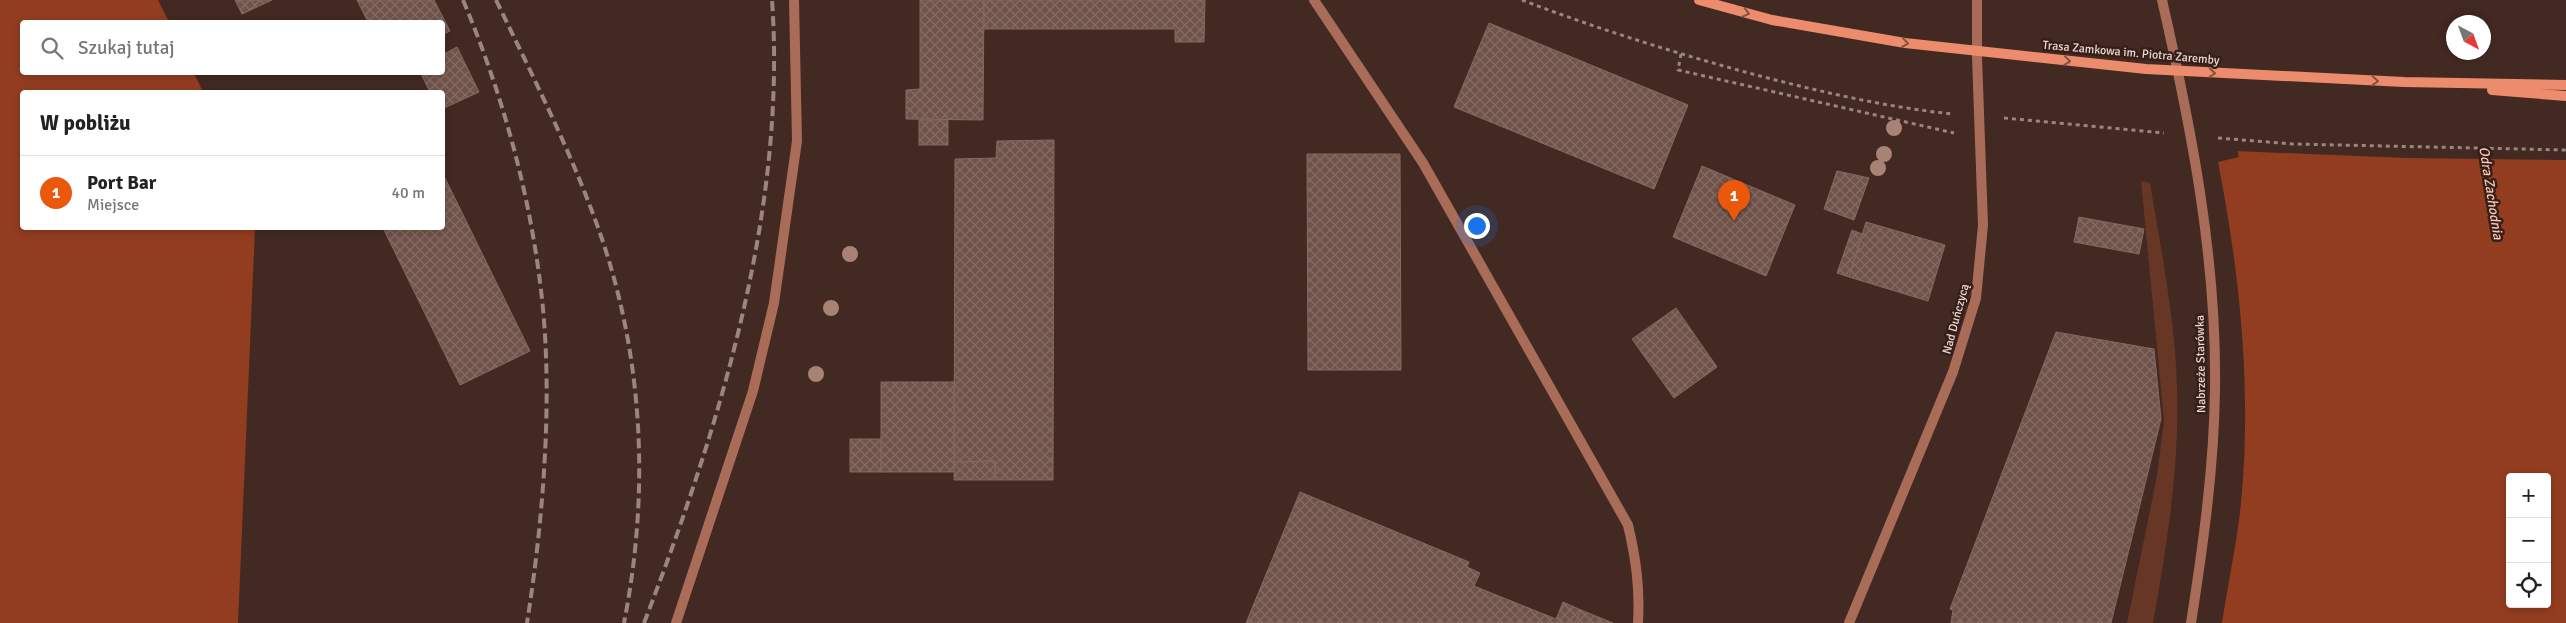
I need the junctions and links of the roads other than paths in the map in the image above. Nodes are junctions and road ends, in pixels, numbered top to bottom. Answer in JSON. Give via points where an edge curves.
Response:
{"nodes":[{"id":1,"x":794,"y":0,"type":"edge"},
{"id":2,"x":1314,"y":0,"type":"edge"},
{"id":3,"x":1699,"y":0,"type":"edge"},
{"id":4,"x":1977,"y":0,"type":"edge"},
{"id":5,"x":2162,"y":0,"type":"edge"},
{"id":6,"x":2404,"y":82,"type":"junction"},
{"id":7,"x":2566,"y":85,"type":"edge"},
{"id":8,"x":2566,"y":96,"type":"edge"},
{"id":9,"x":676,"y":623,"type":"edge"},
{"id":10,"x":1638,"y":623,"type":"edge"},
{"id":11,"x":1849,"y":623,"type":"edge"},
{"id":12,"x":2191,"y":623,"type":"edge"}],
"edges":[{"from":1,"to":9,"type":"street","via":[[797,141],[774,303],[753,392]]},
{"from":2,"to":10,"type":"street","via":[[1424,163],[1628,525],[1637,562]]},
{"from":3,"to":6,"type":"main road","name":"Trasa Zamkowa im. Piotra Zaremby","one_way":true,"via":[[1772,20],[1905,43],[2146,69]]},
{"from":4,"to":11,"type":"street","name":"Nad Duńczycą","via":[[1983,225],[1979,277],[1970,320],[1953,372]]},
{"from":5,"to":12,"type":"street","name":"Nabrzeże Starówka","via":[[2186,105],[2214,326],[2212,459]]},
{"from":6,"to":7,"type":"main road","name":"Trasa Zamkowa im. Piotra Zaremby"},
{"from":6,"to":8,"type":"main road"}]}
